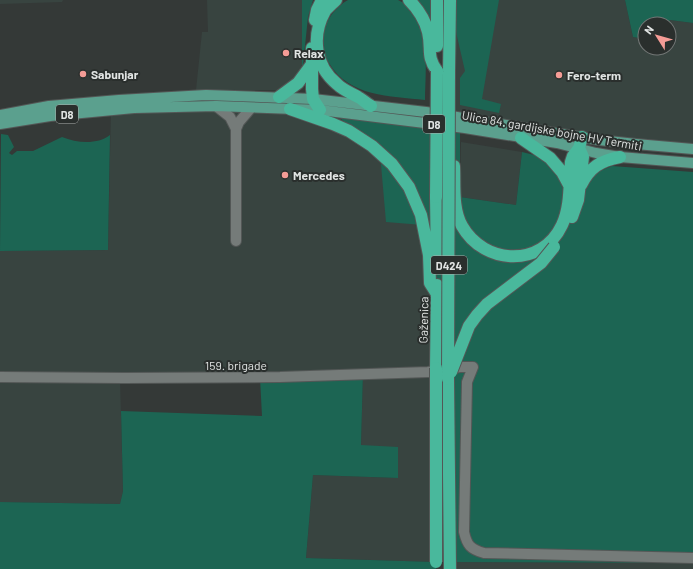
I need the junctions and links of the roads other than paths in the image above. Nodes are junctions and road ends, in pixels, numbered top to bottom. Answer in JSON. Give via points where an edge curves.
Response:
{"nodes":[{"id":1,"x":322,"y":0,"type":"edge"},
{"id":2,"x":336,"y":0,"type":"edge"},
{"id":3,"x":409,"y":0,"type":"edge"},
{"id":4,"x":437,"y":0,"type":"edge"},
{"id":5,"x":450,"y":0,"type":"edge"},
{"id":6,"x":312,"y":64,"type":"junction"},
{"id":7,"x":437,"y":71,"type":"junction"},
{"id":8,"x":280,"y":97,"type":"junction"},
{"id":9,"x":313,"y":98,"type":"junction"},
{"id":10,"x":216,"y":106,"type":"junction"},
{"id":11,"x":370,"y":106,"type":"junction"},
{"id":12,"x":251,"y":108,"type":"junction"},
{"id":13,"x":290,"y":109,"type":"junction"},
{"id":14,"x":320,"y":110,"type":"junction"},
{"id":15,"x":0,"y":115,"type":"edge"},
{"id":16,"x":0,"y":124,"type":"edge"},
{"id":17,"x":236,"y":129,"type":"junction"},
{"id":18,"x":521,"y":138,"type":"junction"},
{"id":19,"x":581,"y":142,"type":"junction"},
{"id":20,"x":693,"y":149,"type":"edge"},
{"id":21,"x":449,"y":152,"type":"junction"},
{"id":22,"x":620,"y":157,"type":"junction"},
{"id":23,"x":693,"y":163,"type":"edge"},
{"id":24,"x":574,"y":186,"type":"junction"},
{"id":25,"x":236,"y":241,"type":"dead end"},
{"id":26,"x":552,"y":245,"type":"junction"},
{"id":27,"x":437,"y":294,"type":"junction"},
{"id":28,"x":0,"y":377,"type":"edge"},
{"id":29,"x":448,"y":379,"type":"junction"},
{"id":30,"x":693,"y":558,"type":"edge"},
{"id":31,"x":436,"y":569,"type":"edge"},
{"id":32,"x":450,"y":569,"type":"edge"}],
"edges":[{"from":1,"to":6,"type":"highway","via":[[314,24]]},
{"from":2,"to":11,"type":"highway","via":[[326,10],[320,23],[317,52],[320,63],[337,85]]},
{"from":3,"to":7,"type":"highway","via":[[417,9],[429,33],[431,62]]},
{"from":4,"to":7,"type":"highway","number":"D424"},
{"from":5,"to":21,"type":"highway","number":"D424","bridge":true},
{"from":6,"to":8,"type":"highway","via":[[298,83]]},
{"from":6,"to":9,"type":"highway"},
{"from":7,"to":27,"type":"highway","name":"Gaženica","number":"D424","bridge":true},
{"from":8,"to":9,"type":"main road","name":"Ulica 84. gardijske bojne HV Termiti","number":"D8"},
{"from":8,"to":15,"type":"main road","name":"Ulica 84. gardijske bojne HV Termiti","number":"D8","via":[[206,96],[119,100],[49,106]]},
{"from":9,"to":11,"type":"main road","name":"Ulica 84. gardijske bojne HV Termiti","number":"D8"},
{"from":9,"to":14,"type":"highway"},
{"from":10,"to":12,"type":"main road","name":"Ulica 84. gardijske bojne HV Termiti","number":"D8"},
{"from":10,"to":16,"type":"main road","name":"Ulica 84. gardijske bojne HV Termiti","number":"D8","via":[[134,108],[50,116]]},
{"from":10,"to":17,"type":"street","via":[[230,117]]},
{"from":11,"to":19,"type":"main road","name":"Ulica 84. gardijske bojne HV Termiti","number":"D8","via":[[426,112]]},
{"from":12,"to":13,"type":"main road","name":"Ulica 84. gardijske bojne HV Termiti","number":"D8"},
{"from":12,"to":17,"type":"street"},
{"from":13,"to":14,"type":"main road","name":"Ulica 84. gardijske bojne HV Termiti","number":"D8"},
{"from":13,"to":27,"type":"highway","via":[[349,131],[380,152],[400,174],[409,187],[421,215],[429,255],[430,283]]},
{"from":14,"to":18,"type":"main road","name":"Ulica 84. gardijske bojne HV Termiti","number":"D8","via":[[465,128]]},
{"from":17,"to":25,"type":"street"},
{"from":18,"to":19,"type":"main road","name":"Ulica 84. gardijske bojne HV Termiti","number":"D8","via":[[557,143]]},
{"from":18,"to":24,"type":"highway","via":[[550,158]]},
{"from":19,"to":20,"type":"main road","name":"Ulica 84. gardijske bojne HV Termiti","number":"D8"},
{"from":19,"to":22,"type":"main road","name":"Ulica 84. gardijske bojne HV Termiti","number":"D8","via":[[596,153]]},
{"from":19,"to":24,"type":"highway","via":[[571,162]]},
{"from":21,"to":26,"type":"highway","via":[[454,161],[455,204],[458,216],[472,240],[495,254],[508,256],[522,256]]},
{"from":21,"to":29,"type":"highway","number":"D424","bridge":true},
{"from":22,"to":23,"type":"main road","name":"Ulica 84. gardijske bojne HV Termiti","number":"D8"},
{"from":22,"to":24,"type":"highway","via":[[603,161]]},
{"from":24,"to":26,"type":"highway","via":[[574,211],[566,230]]},
{"from":26,"to":29,"type":"highway","bridge":true,"via":[[541,263],[477,315],[469,326]]},
{"from":27,"to":31,"type":"highway","name":"Gaženica","number":"D424","bridge":true},
{"from":28,"to":30,"type":"street","name":"159. brigade","via":[[267,378],[428,372],[472,367],[467,382],[464,532],[466,542],[474,550],[484,553]]},
{"from":29,"to":32,"type":"highway","number":"D424"}]}
